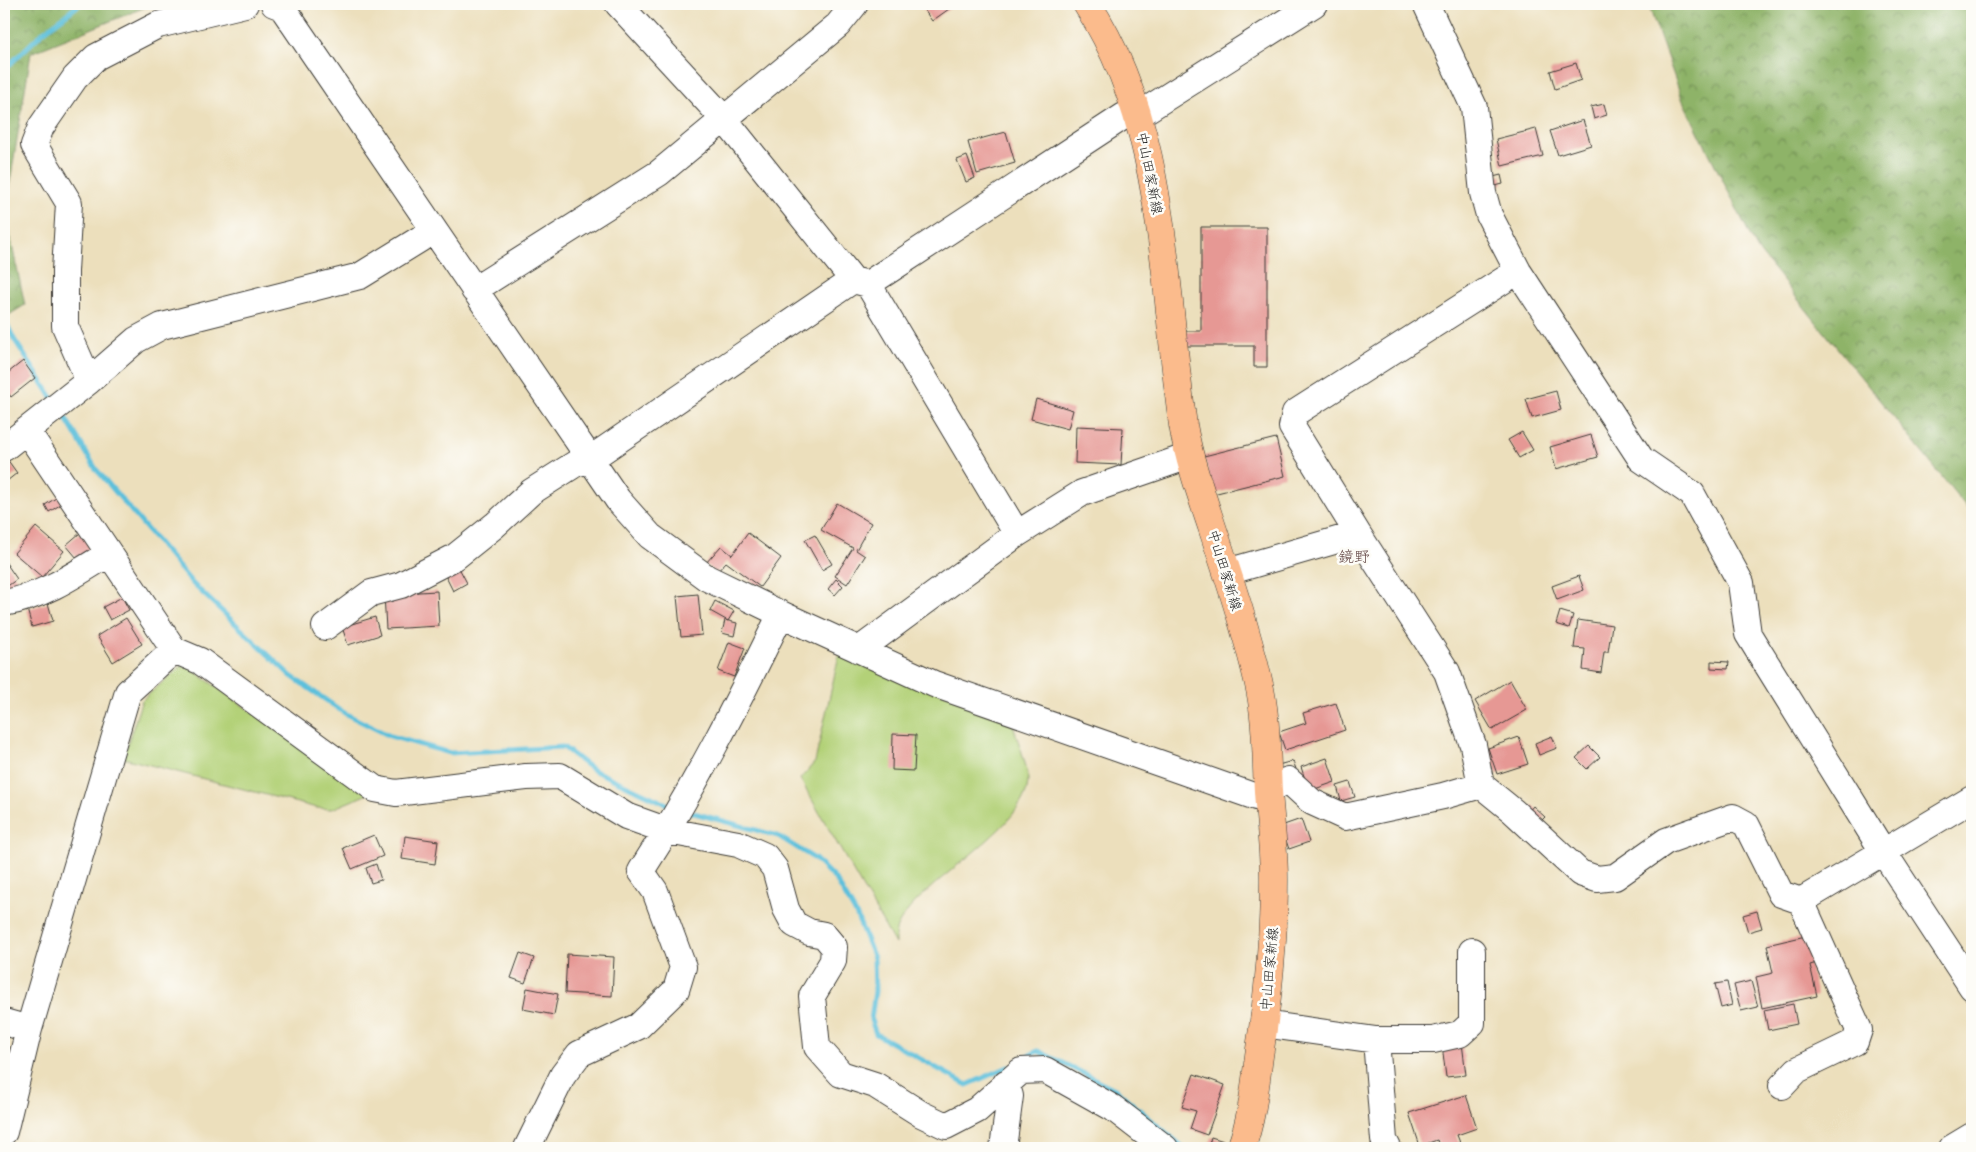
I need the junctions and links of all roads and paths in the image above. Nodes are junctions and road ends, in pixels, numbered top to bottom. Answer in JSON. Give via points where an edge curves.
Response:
{"nodes":[{"id":1,"x":245,"y":4,"type":"edge"},
{"id":2,"x":618,"y":4,"type":"edge"},
{"id":3,"x":855,"y":4,"type":"edge"},
{"id":4,"x":1087,"y":4,"type":"edge"},
{"id":5,"x":1314,"y":4,"type":"edge"},
{"id":6,"x":1426,"y":4,"type":"edge"},
{"id":7,"x":280,"y":5,"type":"edge"},
{"id":8,"x":1138,"y":116,"type":"junction"},
{"id":9,"x":725,"y":120,"type":"junction"},
{"id":10,"x":433,"y":231,"type":"junction"},
{"id":11,"x":1518,"y":271,"type":"junction"},
{"id":12,"x":860,"y":282,"type":"junction"},
{"id":13,"x":474,"y":290,"type":"junction"},
{"id":14,"x":89,"y":382,"type":"junction"},
{"id":15,"x":27,"y":431,"type":"junction"},
{"id":16,"x":4,"y":448,"type":"edge"},
{"id":17,"x":1189,"y":456,"type":"junction"},
{"id":18,"x":589,"y":460,"type":"junction"},
{"id":19,"x":1017,"y":534,"type":"junction"},
{"id":20,"x":1358,"y":534,"type":"junction"},
{"id":21,"x":108,"y":554,"type":"junction"},
{"id":22,"x":1227,"y":572,"type":"junction"},
{"id":23,"x":4,"y":603,"type":"edge"},
{"id":24,"x":781,"y":614,"type":"junction"},
{"id":25,"x":324,"y":627,"type":"dead end"},
{"id":26,"x":174,"y":650,"type":"junction"},
{"id":27,"x":858,"y":650,"type":"junction"},
{"id":28,"x":1481,"y":785,"type":"junction"},
{"id":29,"x":1268,"y":790,"type":"junction"},
{"id":30,"x":1972,"y":799,"type":"edge"},
{"id":31,"x":668,"y":830,"type":"junction"},
{"id":32,"x":1884,"y":853,"type":"junction"},
{"id":33,"x":1800,"y":901,"type":"junction"},
{"id":34,"x":1472,"y":951,"type":"dead end"},
{"id":35,"x":1972,"y":988,"type":"edge"},
{"id":36,"x":4,"y":1022,"type":"edge"},
{"id":37,"x":1264,"y":1024,"type":"junction"},
{"id":38,"x":30,"y":1029,"type":"junction"},
{"id":39,"x":1376,"y":1040,"type":"junction"},
{"id":40,"x":1006,"y":1083,"type":"junction"},
{"id":41,"x":1782,"y":1086,"type":"dead end"},
{"id":42,"x":4,"y":1132,"type":"edge"},
{"id":43,"x":1972,"y":1136,"type":"edge"},
{"id":44,"x":527,"y":1148,"type":"edge"},
{"id":45,"x":1003,"y":1148,"type":"edge"},
{"id":46,"x":1165,"y":1148,"type":"edge"},
{"id":47,"x":1241,"y":1148,"type":"edge"},
{"id":48,"x":1388,"y":1148,"type":"edge"},
{"id":49,"x":1952,"y":1148,"type":"edge"}],
"edges":[{"from":1,"to":14,"type":"street","via":[[158,25],[96,57],[75,78],[41,126],[34,145],[69,203],[65,326]]},
{"from":2,"to":9,"type":"street"},
{"from":3,"to":9,"type":"street","via":[[838,25]]},
{"from":4,"to":8,"type":"main road","name":"中山田家新線","via":[[1105,32]]},
{"from":5,"to":8,"type":"street"},
{"from":6,"to":11,"type":"street","via":[[1474,107],[1483,193],[1489,215]]},
{"from":7,"to":10,"type":"street"},
{"from":8,"to":12,"type":"street","via":[[1124,116]]},
{"from":8,"to":17,"type":"main road","name":"中山田家新線","via":[[1155,188]]},
{"from":9,"to":12,"type":"street"},
{"from":9,"to":13,"type":"street","via":[[658,173]]},
{"from":10,"to":13,"type":"street"},
{"from":10,"to":14,"type":"street","via":[[360,276],[162,326],[136,340]]},
{"from":11,"to":20,"type":"street","via":[[1294,413],[1292,426]]},
{"from":11,"to":32,"type":"street","via":[[1641,459],[1692,494],[1741,583],[1748,634]]},
{"from":12,"to":18,"type":"street"},
{"from":12,"to":19,"type":"street"},
{"from":13,"to":18,"type":"street"},
{"from":14,"to":15,"type":"street"},
{"from":15,"to":16,"type":"street"},
{"from":15,"to":21,"type":"street"},
{"from":17,"to":19,"type":"street","via":[[1082,493]]},
{"from":17,"to":22,"type":"main road","name":"中山田家新線"},
{"from":18,"to":24,"type":"street","via":[[650,536],[707,578]]},
{"from":18,"to":25,"type":"street","via":[[575,464],[531,492],[455,557],[401,585],[371,593]]},
{"from":19,"to":27,"type":"street"},
{"from":20,"to":22,"type":"street"},
{"from":20,"to":28,"type":"street","via":[[1447,672],[1473,745]]},
{"from":21,"to":23,"type":"street","via":[[40,592]]},
{"from":21,"to":26,"type":"street"},
{"from":22,"to":29,"type":"main road","name":"中山田家新線","via":[[1258,681],[1266,726]]},
{"from":24,"to":27,"type":"street"},
{"from":24,"to":31,"type":"street","via":[[727,726]]},
{"from":26,"to":31,"type":"street","via":[[200,661],[376,789],[396,793],[526,777],[560,776],[626,816]]},
{"from":26,"to":38,"type":"street","via":[[128,692]]},
{"from":27,"to":29,"type":"street","via":[[934,684],[1117,750],[1256,797]]},
{"from":28,"to":29,"type":"street","via":[[1345,817],[1312,802],[1288,780]]},
{"from":28,"to":33,"type":"street","via":[[1580,873],[1597,879],[1615,877],[1666,841],[1733,817],[1746,824],[1781,894]]},
{"from":29,"to":37,"type":"main road","name":"中山田家新線","via":[[1274,877]]},
{"from":30,"to":32,"type":"street"},
{"from":31,"to":40,"type":"street","via":[[738,844],[765,856],[774,869],[794,924],[824,935],[834,947],[833,961],[812,996],[817,1047],[841,1074],[875,1085],[946,1126],[977,1110]]},
{"from":31,"to":44,"type":"street","via":[[642,871],[655,890],[683,967],[676,990],[638,1026],[579,1054],[564,1075]]},
{"from":32,"to":33,"type":"street"},
{"from":32,"to":35,"type":"street"},
{"from":33,"to":41,"type":"street","via":[[1859,1030],[1855,1042],[1797,1070]]},
{"from":34,"to":39,"type":"street","via":[[1472,1023],[1460,1034],[1433,1040]]},
{"from":36,"to":38,"type":"street"},
{"from":37,"to":39,"type":"street"},
{"from":37,"to":47,"type":"main road","name":"中山田家新線","via":[[1249,1127]]},
{"from":38,"to":42,"type":"street"},
{"from":39,"to":48,"type":"street","via":[[1384,1140]]},
{"from":40,"to":45,"type":"street","via":[[1010,1096]]},
{"from":40,"to":46,"type":"street","via":[[1021,1071],[1045,1070],[1113,1108]]},
{"from":43,"to":49,"type":"street"}]}
